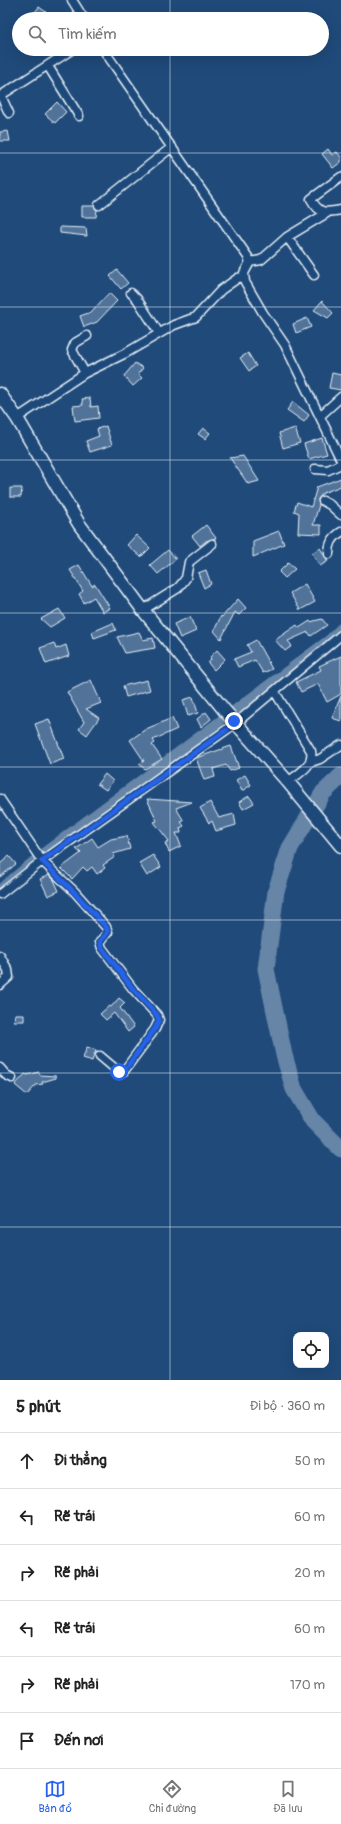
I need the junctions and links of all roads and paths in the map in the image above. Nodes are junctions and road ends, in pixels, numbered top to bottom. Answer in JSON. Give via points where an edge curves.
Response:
{"nodes":[{"id":1,"x":72,"y":0,"type":"edge"},
{"id":2,"x":80,"y":12,"type":"edge"},
{"id":3,"x":63,"y":56,"type":"edge"},
{"id":4,"x":108,"y":56,"type":"edge"},
{"id":5,"x":48,"y":66,"type":"junction"},
{"id":6,"x":0,"y":96,"type":"edge"},
{"id":7,"x":9,"y":113,"type":"dead end"},
{"id":8,"x":79,"y":116,"type":"dead end"},
{"id":9,"x":172,"y":147,"type":"junction"},
{"id":10,"x":341,"y":177,"type":"edge"},
{"id":11,"x":98,"y":205,"type":"dead end"},
{"id":12,"x":341,"y":210,"type":"edge"},
{"id":13,"x":327,"y":213,"type":"junction"},
{"id":14,"x":287,"y":238,"type":"junction"},
{"id":15,"x":250,"y":262,"type":"junction"},
{"id":16,"x":314,"y":275,"type":"dead end"},
{"id":17,"x":243,"y":277,"type":"junction"},
{"id":18,"x":131,"y":293,"type":"dead end"},
{"id":19,"x":159,"y":333,"type":"junction"},
{"id":20,"x":87,"y":336,"type":"dead end"},
{"id":21,"x":85,"y":372,"type":"junction"},
{"id":22,"x":0,"y":394,"type":"edge"},
{"id":23,"x":341,"y":397,"type":"edge"},
{"id":24,"x":320,"y":416,"type":"junction"},
{"id":25,"x":17,"y":418,"type":"junction"},
{"id":26,"x":341,"y":461,"type":"edge"},
{"id":27,"x":316,"y":470,"type":"dead end"},
{"id":28,"x":323,"y":501,"type":"dead end"},
{"id":29,"x":341,"y":515,"type":"edge"},
{"id":30,"x":341,"y":532,"type":"edge"},
{"id":31,"x":212,"y":544,"type":"dead end"},
{"id":32,"x":329,"y":554,"type":"dead end"},
{"id":33,"x":143,"y":610,"type":"junction"},
{"id":34,"x":341,"y":635,"type":"edge"},
{"id":35,"x":274,"y":692,"type":"junction"},
{"id":36,"x":235,"y":722,"type":"junction"},
{"id":37,"x":341,"y":745,"type":"edge"},
{"id":38,"x":311,"y":762,"type":"junction"},
{"id":39,"x":288,"y":782,"type":"junction"},
{"id":40,"x":0,"y":799,"type":"edge"},
{"id":41,"x":341,"y":846,"type":"edge"},
{"id":42,"x":42,"y":861,"type":"junction"},
{"id":43,"x":0,"y":894,"type":"edge"},
{"id":44,"x":0,"y":956,"type":"edge"},
{"id":45,"x":0,"y":985,"type":"edge"},
{"id":46,"x":100,"y":1056,"type":"dead end"},
{"id":47,"x":0,"y":1068,"type":"edge"},
{"id":48,"x":12,"y":1078,"type":"dead end"}],
"edges":[{"from":1,"to":2,"type":"street"},
{"from":3,"to":5,"type":"street"},
{"from":4,"to":9,"type":"street"},
{"from":5,"to":6,"type":"street"},
{"from":5,"to":8,"type":"street"},
{"from":6,"to":7,"type":"street"},
{"from":9,"to":11,"type":"street"},
{"from":9,"to":15,"type":"street"},
{"from":10,"to":13,"type":"street","via":[[312,197],[318,210]]},
{"from":12,"to":13,"type":"street"},
{"from":13,"to":14,"type":"street"},
{"from":14,"to":15,"type":"street","via":[[261,260]]},
{"from":14,"to":16,"type":"street"},
{"from":15,"to":17,"type":"street"},
{"from":17,"to":19,"type":"street","via":[[221,290],[196,318]]},
{"from":17,"to":24,"type":"street","via":[[263,313],[286,345]]},
{"from":18,"to":19,"type":"street","via":[[137,298]]},
{"from":19,"to":21,"type":"street","via":[[126,353]]},
{"from":20,"to":21,"type":"street","via":[[75,344],[72,350]]},
{"from":21,"to":25,"type":"street"},
{"from":22,"to":25,"type":"street"},
{"from":23,"to":24,"type":"street"},
{"from":24,"to":26,"type":"street"},
{"from":25,"to":33,"type":"street","via":[[79,524]]},
{"from":26,"to":27,"type":"street","via":[[328,470]]},
{"from":28,"to":29,"type":"street"},
{"from":30,"to":32,"type":"street","via":[[331,541]]},
{"from":31,"to":33,"type":"street","via":[[189,562],[186,578],[178,588]]},
{"from":33,"to":36,"type":"street"},
{"from":34,"to":35,"type":"street"},
{"from":35,"to":36,"type":"street"},
{"from":35,"to":38,"type":"street","via":[[311,751]]},
{"from":36,"to":39,"type":"street"},
{"from":36,"to":42,"type":"street"},
{"from":37,"to":38,"type":"street"},
{"from":38,"to":39,"type":"street"},
{"from":39,"to":41,"type":"street"},
{"from":40,"to":42,"type":"street"},
{"from":42,"to":43,"type":"street"},
{"from":42,"to":46,"type":"street","via":[[106,927],[108,932],[100,942],[102,948],[159,1020],[124,1071],[119,1072]]},
{"from":44,"to":45,"type":"street","via":[[8,970],[9,978]]},
{"from":47,"to":48,"type":"street","via":[[6,1076]]}]}
